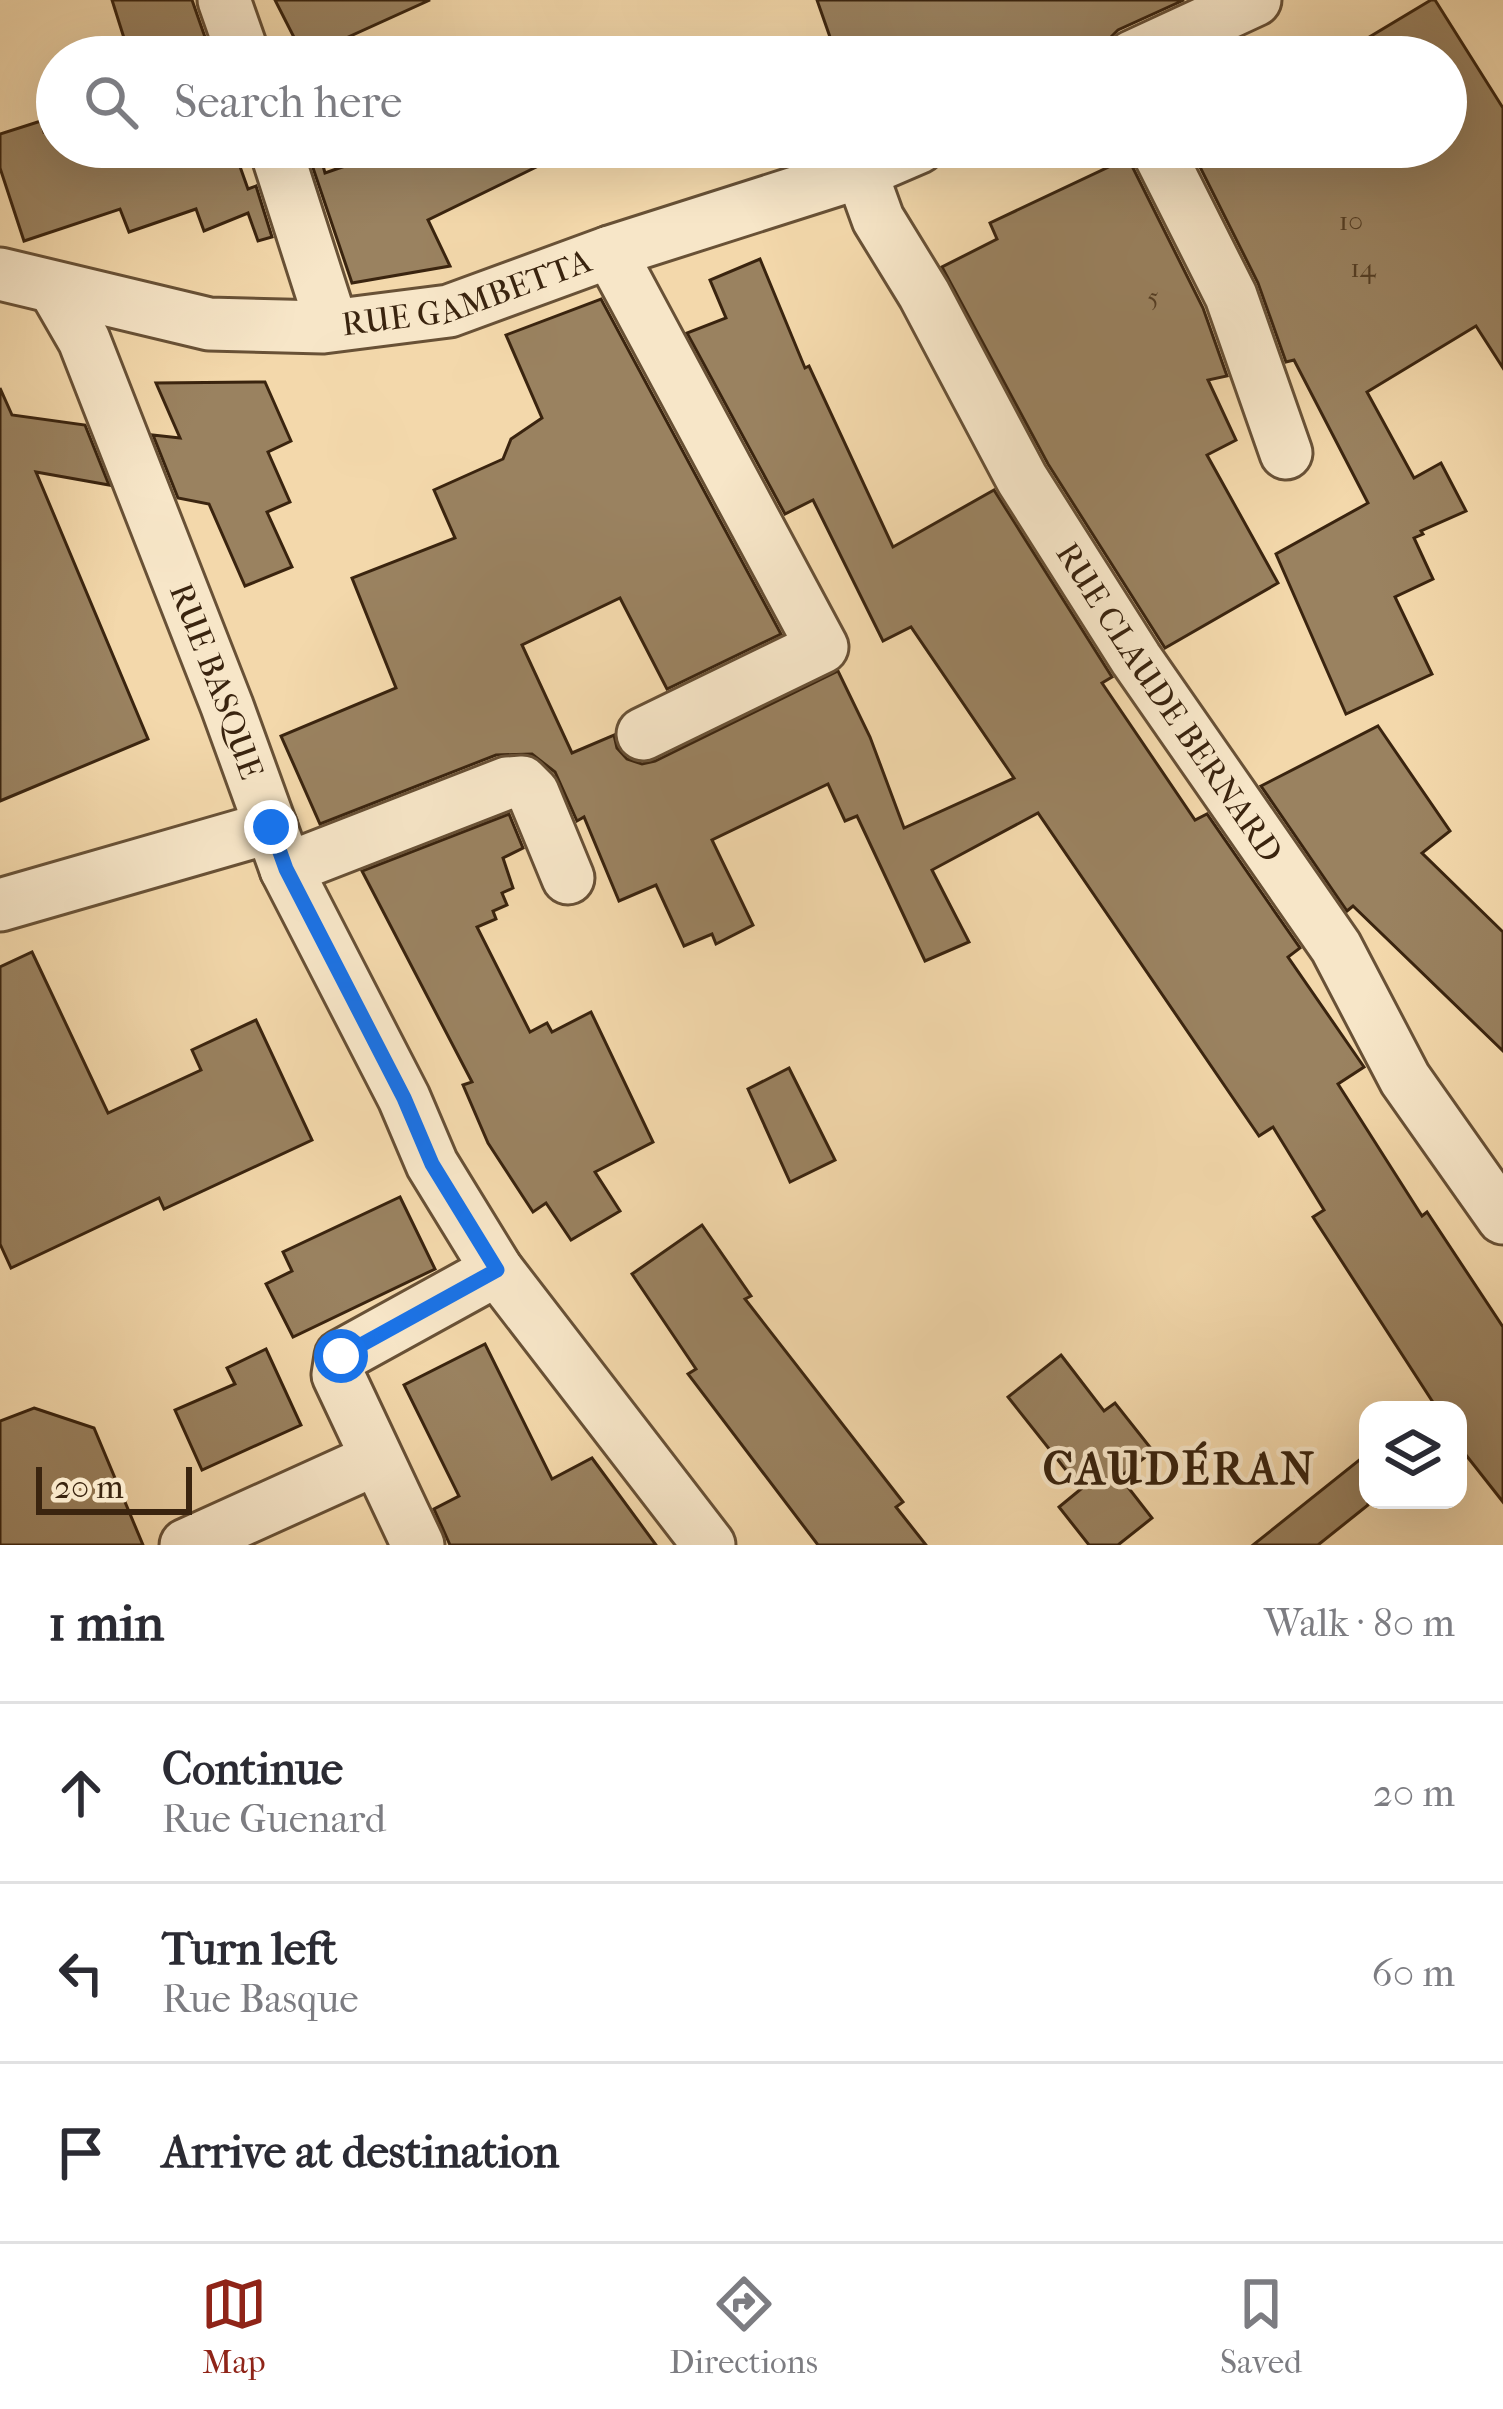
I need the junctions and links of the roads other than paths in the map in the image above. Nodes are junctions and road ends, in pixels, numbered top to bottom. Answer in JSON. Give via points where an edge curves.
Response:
{"nodes":[{"id":1,"x":224,"y":0,"type":"edge"},
{"id":2,"x":1255,"y":0,"type":"edge"},
{"id":3,"x":237,"y":36,"type":"edge"},
{"id":4,"x":1177,"y":36,"type":"edge"},
{"id":5,"x":282,"y":168,"type":"edge"},
{"id":6,"x":870,"y":168,"type":"edge"},
{"id":7,"x":1167,"y":168,"type":"edge"},
{"id":8,"x":861,"y":172,"type":"junction"},
{"id":9,"x":610,"y":252,"type":"junction"},
{"id":10,"x":0,"y":274,"type":"edge"},
{"id":11,"x":54,"y":288,"type":"junction"},
{"id":12,"x":332,"y":325,"type":"junction"},
{"id":13,"x":1286,"y":453,"type":"dead end"},
{"id":14,"x":643,"y":734,"type":"dead end"},
{"id":15,"x":278,"y":848,"type":"junction"},
{"id":16,"x":568,"y":878,"type":"dead end"},
{"id":17,"x":0,"y":905,"type":"edge"},
{"id":18,"x":1503,"y":1218,"type":"edge"},
{"id":19,"x":497,"y":1270,"type":"junction"},
{"id":20,"x":376,"y":1459,"type":"junction"},
{"id":21,"x":186,"y":1545,"type":"edge"},
{"id":22,"x":418,"y":1545,"type":"edge"},
{"id":23,"x":709,"y":1545,"type":"edge"}],
"edges":[{"from":1,"to":3,"type":"street"},
{"from":2,"to":4,"type":"street"},
{"from":5,"to":12,"type":"street"},
{"from":6,"to":8,"type":"street","name":"RUE GAMBETTA"},
{"from":7,"to":13,"type":"street","via":[[1232,296]]},
{"from":8,"to":9,"type":"street","name":"RUE GAMBETTA"},
{"from":8,"to":18,"type":"street","name":"RUE CLAUDE BERNARD","via":[[878,219],[1022,479],[1336,947],[1405,1078]]},
{"from":9,"to":12,"type":"street","name":"RUE GAMBETTA","via":[[448,310]]},
{"from":9,"to":14,"type":"street","via":[[822,647]]},
{"from":10,"to":11,"type":"street","name":"RUE GAMBETTA"},
{"from":11,"to":12,"type":"street","name":"RUE GAMBETTA","via":[[209,324]]},
{"from":11,"to":15,"type":"street","name":"RUE BASQUE","via":[[92,361]]},
{"from":15,"to":16,"type":"street","via":[[522,782]]},
{"from":15,"to":17,"type":"street"},
{"from":15,"to":19,"type":"street","name":"RUE BASQUE","via":[[432,1164]]},
{"from":19,"to":20,"type":"street","via":[[341,1356],[338,1376]]},
{"from":19,"to":23,"type":"street","name":"RUE BASQUE"},
{"from":20,"to":21,"type":"street"},
{"from":20,"to":22,"type":"street"}]}
